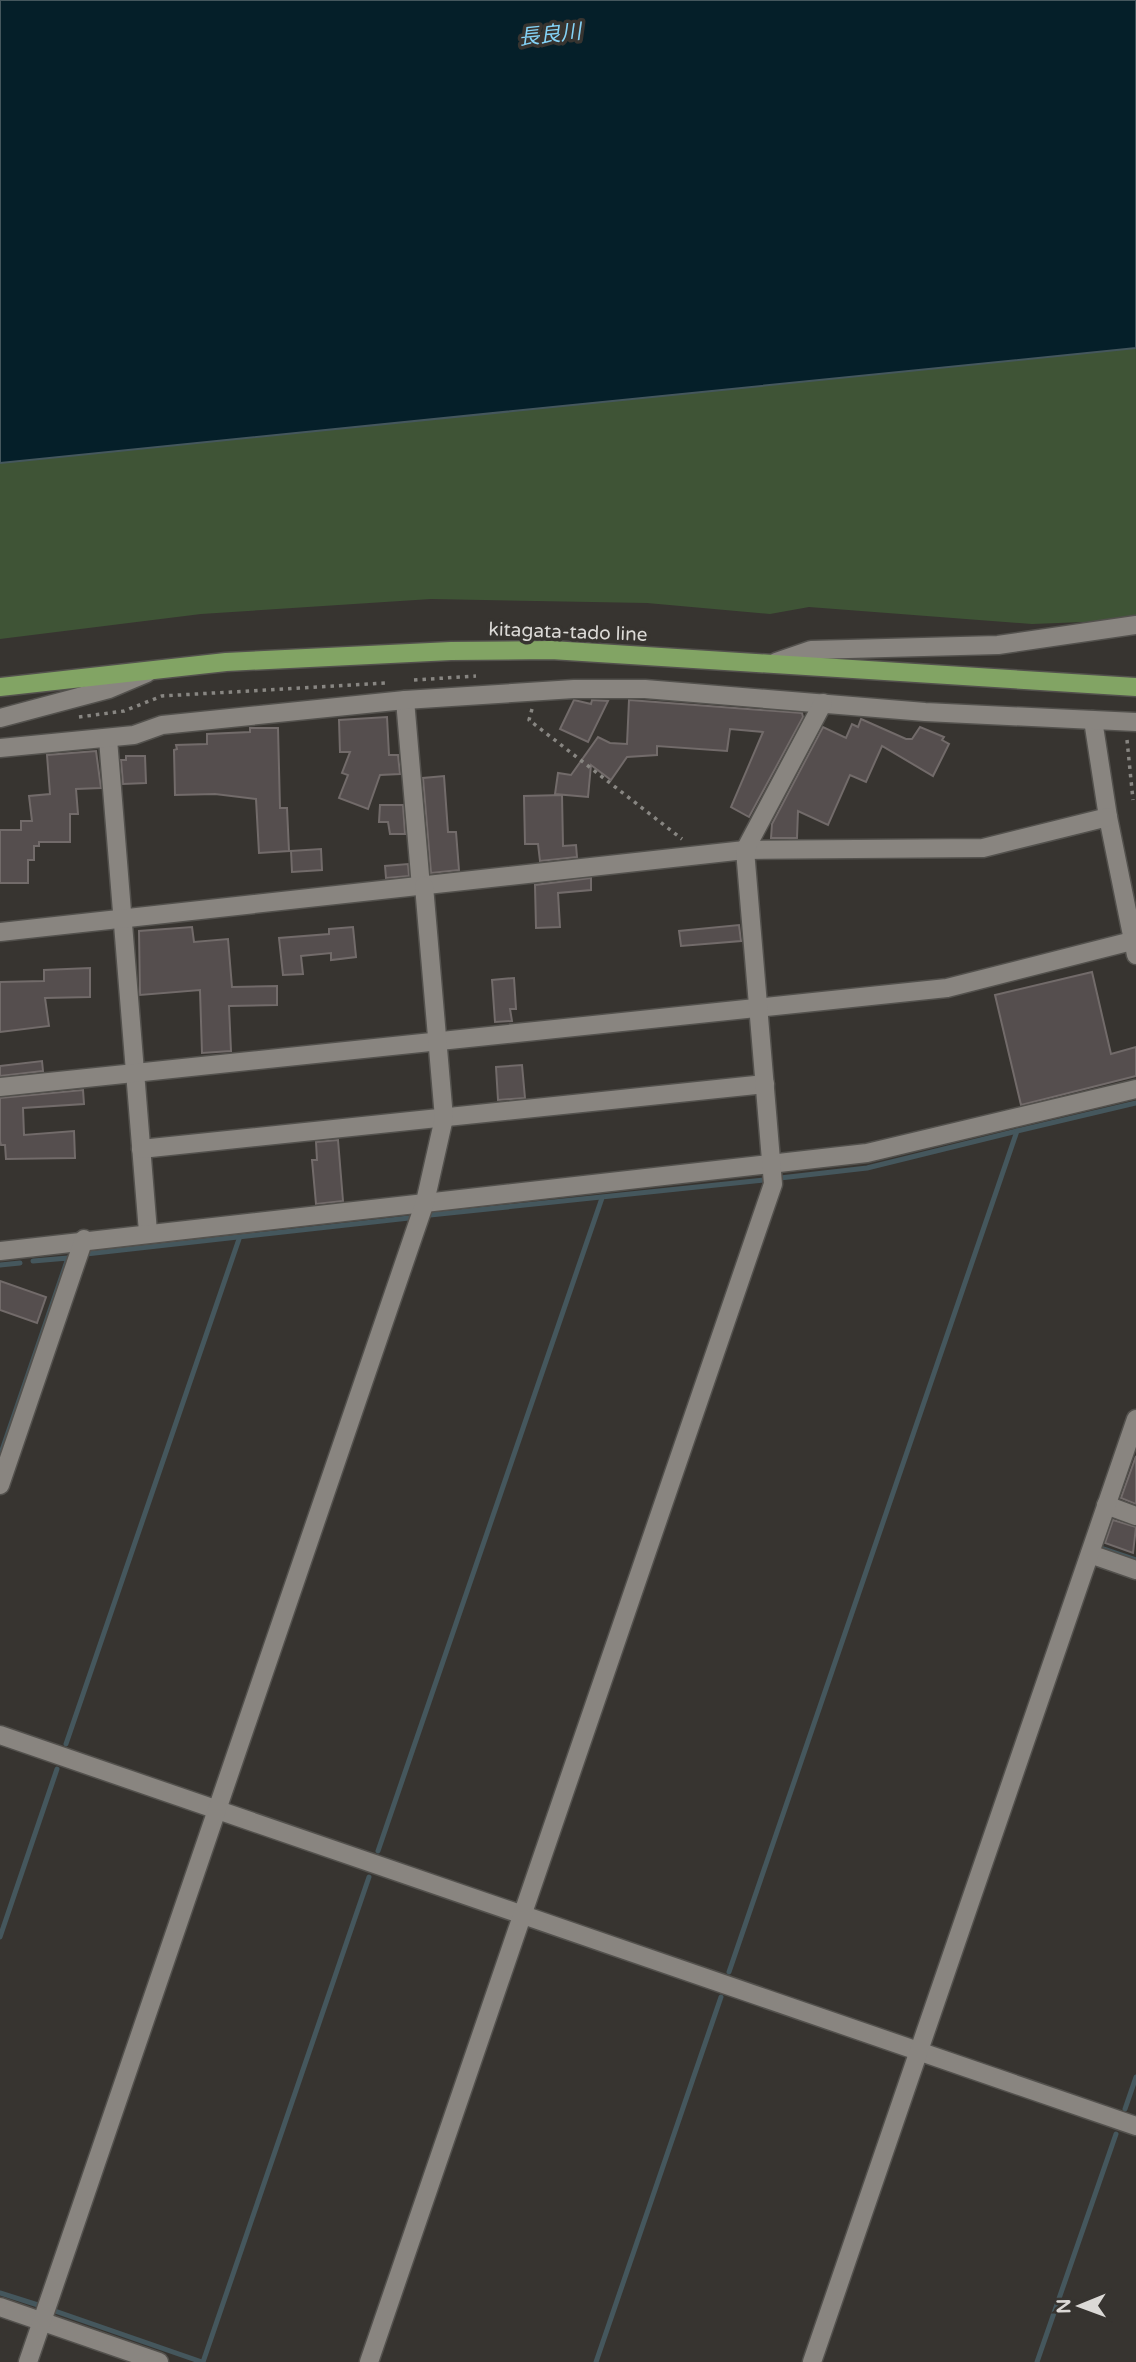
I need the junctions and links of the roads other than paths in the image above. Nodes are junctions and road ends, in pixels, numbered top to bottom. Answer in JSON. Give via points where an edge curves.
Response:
{"nodes":[{"id":1,"x":1136,"y":625,"type":"edge"},
{"id":2,"x":776,"y":662,"type":"junction"},
{"id":3,"x":156,"y":668,"type":"junction"},
{"id":4,"x":0,"y":687,"type":"edge"},
{"id":5,"x":1136,"y":687,"type":"edge"},
{"id":6,"x":405,"y":700,"type":"junction"},
{"id":7,"x":823,"y":703,"type":"junction"},
{"id":8,"x":0,"y":718,"type":"edge"},
{"id":9,"x":1093,"y":720,"type":"junction"},
{"id":10,"x":1130,"y":722,"type":"edge"},
{"id":11,"x":108,"y":739,"type":"junction"},
{"id":12,"x":0,"y":748,"type":"edge"},
{"id":13,"x":1108,"y":817,"type":"junction"},
{"id":14,"x":745,"y":850,"type":"junction"},
{"id":15,"x":423,"y":886,"type":"junction"},
{"id":16,"x":122,"y":919,"type":"junction"},
{"id":17,"x":0,"y":932,"type":"edge"},
{"id":18,"x":1135,"y":945,"type":"edge"},
{"id":19,"x":758,"y":1007,"type":"junction"},
{"id":20,"x":438,"y":1042,"type":"junction"},
{"id":21,"x":135,"y":1074,"type":"junction"},
{"id":22,"x":765,"y":1084,"type":"junction"},
{"id":23,"x":0,"y":1087,"type":"edge"},
{"id":24,"x":1136,"y":1089,"type":"edge"},
{"id":25,"x":444,"y":1118,"type":"junction"},
{"id":26,"x":141,"y":1149,"type":"junction"},
{"id":27,"x":772,"y":1165,"type":"junction"},
{"id":28,"x":425,"y":1202,"type":"junction"},
{"id":29,"x":148,"y":1232,"type":"junction"},
{"id":30,"x":84,"y":1239,"type":"junction"},
{"id":31,"x":0,"y":1251,"type":"edge"},
{"id":32,"x":1136,"y":1419,"type":"edge"},
{"id":33,"x":0,"y":1485,"type":"edge"},
{"id":34,"x":1106,"y":1506,"type":"junction"},
{"id":35,"x":1136,"y":1516,"type":"edge"},
{"id":36,"x":1090,"y":1554,"type":"junction"},
{"id":37,"x":1136,"y":1570,"type":"edge"},
{"id":38,"x":0,"y":1735,"type":"edge"},
{"id":39,"x":217,"y":1810,"type":"junction"},
{"id":40,"x":522,"y":1915,"type":"junction"},
{"id":41,"x":918,"y":2052,"type":"junction"},
{"id":42,"x":1136,"y":2126,"type":"edge"},
{"id":43,"x":0,"y":2307,"type":"edge"},
{"id":44,"x":42,"y":2322,"type":"junction"},
{"id":45,"x":28,"y":2362,"type":"edge"},
{"id":46,"x":159,"y":2362,"type":"edge"},
{"id":47,"x":369,"y":2362,"type":"edge"},
{"id":48,"x":812,"y":2362,"type":"edge"}],
"edges":[{"from":1,"to":2,"type":"street","via":[[998,645],[811,650]]},
{"from":2,"to":3,"type":"main road","name":"kitagata-tado line","via":[[551,650],[317,657]]},
{"from":2,"to":5,"type":"main road","name":"kitagata-tado line"},
{"from":3,"to":4,"type":"main road","name":"kitagata-tado line"},
{"from":3,"to":8,"type":"street","via":[[109,689]]},
{"from":6,"to":7,"type":"street","via":[[645,689]]},
{"from":6,"to":11,"type":"street","via":[[162,725]]},
{"from":6,"to":15,"type":"street"},
{"from":7,"to":9,"type":"street"},
{"from":7,"to":14,"type":"street"},
{"from":9,"to":10,"type":"street"},
{"from":9,"to":13,"type":"street"},
{"from":11,"to":12,"type":"street"},
{"from":11,"to":16,"type":"street"},
{"from":13,"to":14,"type":"street","via":[[983,848]]},
{"from":13,"to":18,"type":"street"},
{"from":14,"to":15,"type":"street"},
{"from":14,"to":19,"type":"street"},
{"from":15,"to":16,"type":"street"},
{"from":15,"to":20,"type":"street"},
{"from":16,"to":17,"type":"street"},
{"from":16,"to":21,"type":"street"},
{"from":18,"to":19,"type":"street","via":[[947,988]]},
{"from":19,"to":20,"type":"street"},
{"from":19,"to":22,"type":"street"},
{"from":20,"to":21,"type":"street"},
{"from":20,"to":25,"type":"street"},
{"from":21,"to":23,"type":"street"},
{"from":21,"to":26,"type":"street"},
{"from":22,"to":25,"type":"street"},
{"from":22,"to":27,"type":"street"},
{"from":24,"to":27,"type":"street","via":[[867,1153]]},
{"from":25,"to":26,"type":"street"},
{"from":25,"to":28,"type":"street"},
{"from":26,"to":29,"type":"street"},
{"from":27,"to":28,"type":"street"},
{"from":27,"to":40,"type":"street","via":[[773,1184]]},
{"from":28,"to":29,"type":"street"},
{"from":28,"to":39,"type":"street"},
{"from":29,"to":30,"type":"street"},
{"from":30,"to":31,"type":"street"},
{"from":30,"to":33,"type":"street"},
{"from":32,"to":34,"type":"street"},
{"from":34,"to":35,"type":"street"},
{"from":34,"to":36,"type":"street"},
{"from":36,"to":37,"type":"street"},
{"from":36,"to":41,"type":"street"},
{"from":38,"to":39,"type":"street"},
{"from":39,"to":40,"type":"street"},
{"from":39,"to":44,"type":"street"},
{"from":40,"to":41,"type":"street"},
{"from":40,"to":47,"type":"street"},
{"from":41,"to":42,"type":"street"},
{"from":41,"to":48,"type":"street"},
{"from":43,"to":44,"type":"street"},
{"from":44,"to":45,"type":"street"},
{"from":44,"to":46,"type":"street"}]}
